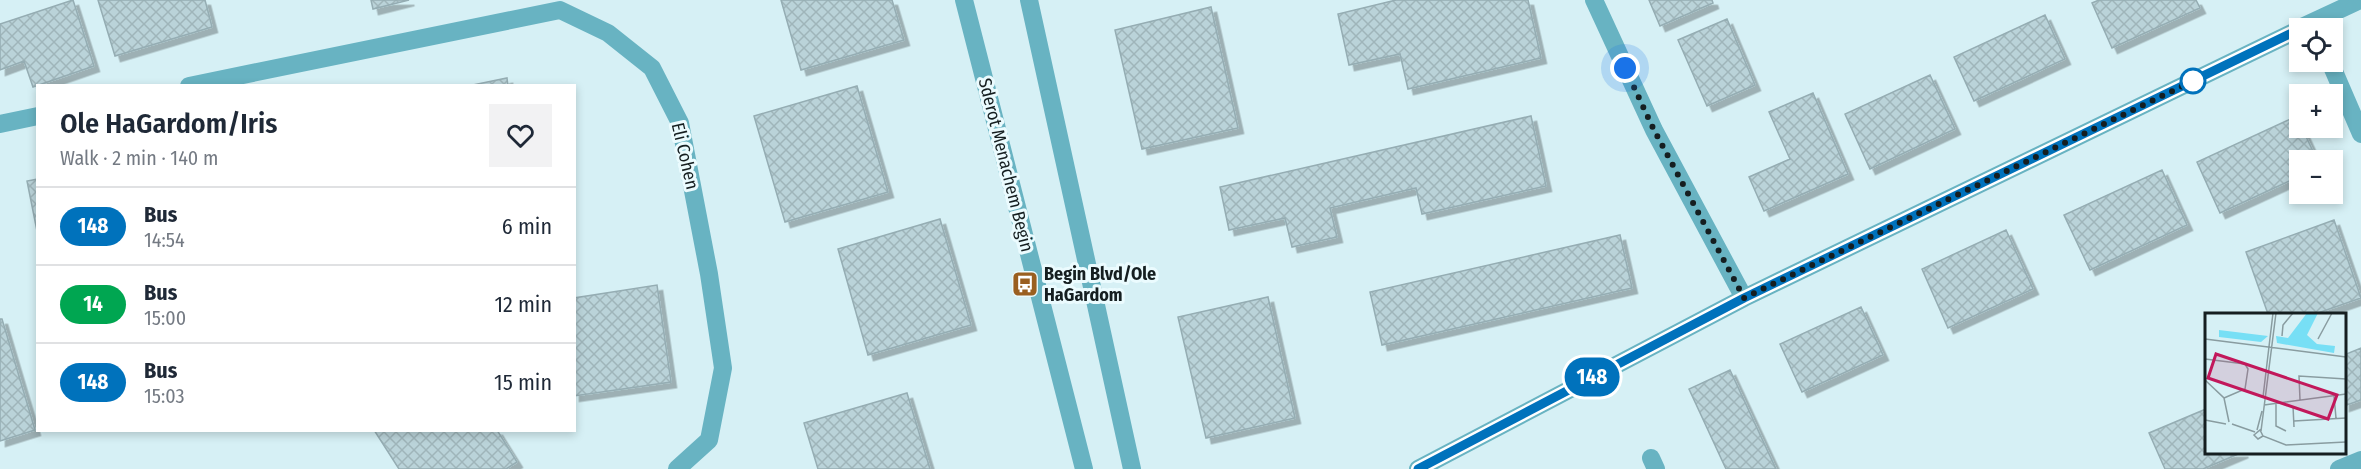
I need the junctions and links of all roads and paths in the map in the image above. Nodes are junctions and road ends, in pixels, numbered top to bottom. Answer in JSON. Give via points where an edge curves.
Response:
{"nodes":[{"id":1,"x":964,"y":0,"type":"edge"},
{"id":2,"x":1029,"y":0,"type":"edge"},
{"id":3,"x":1594,"y":0,"type":"edge"},
{"id":4,"x":2360,"y":0,"type":"edge"},
{"id":5,"x":2325,"y":18,"type":"edge"},
{"id":6,"x":2289,"y":36,"type":"edge"},
{"id":7,"x":2334,"y":72,"type":"edge"},
{"id":8,"x":199,"y":84,"type":"edge"},
{"id":9,"x":36,"y":116,"type":"edge"},
{"id":10,"x":0,"y":124,"type":"edge"},
{"id":11,"x":2361,"y":134,"type":"edge"},
{"id":12,"x":1744,"y":298,"type":"junction"},
{"id":13,"x":2361,"y":460,"type":"edge"},
{"id":14,"x":677,"y":469,"type":"edge"},
{"id":15,"x":1084,"y":469,"type":"edge"},
{"id":16,"x":1132,"y":469,"type":"edge"},
{"id":17,"x":1418,"y":469,"type":"edge"},
{"id":18,"x":2339,"y":469,"type":"edge"}],
"edges":[{"from":1,"to":15,"type":"street","name":"Sderot Menachem Begin"},
{"from":2,"to":16,"type":"street"},
{"from":3,"to":12,"type":"street","via":[[1654,130]]},
{"from":4,"to":5,"type":"street"},
{"from":6,"to":12,"type":"street"},
{"from":7,"to":11,"type":"street"},
{"from":8,"to":14,"type":"street","name":"Eli Cohen","via":[[560,10],[608,33],[652,68],[680,123],[723,368],[709,440]]},
{"from":9,"to":10,"type":"street"},
{"from":12,"to":17,"type":"street"},
{"from":13,"to":18,"type":"street"}]}
